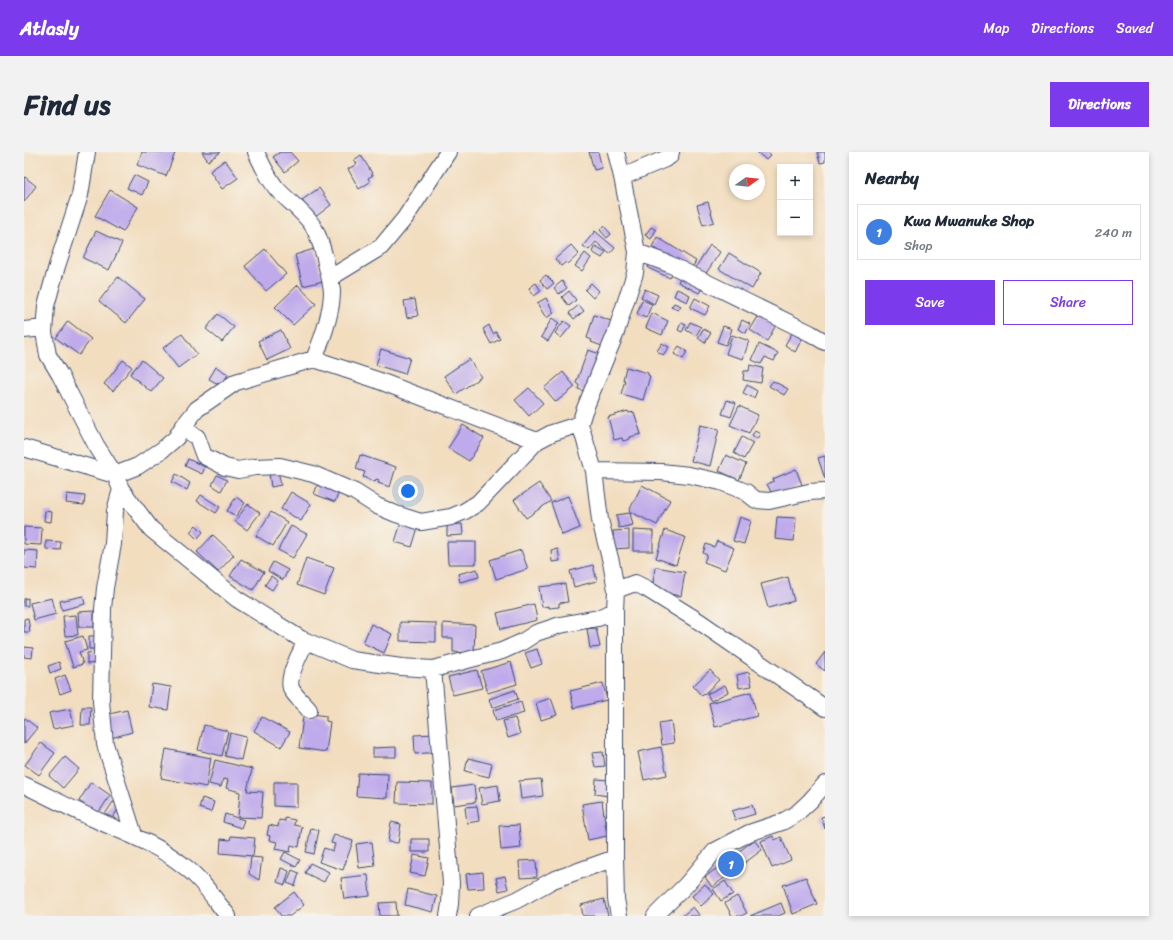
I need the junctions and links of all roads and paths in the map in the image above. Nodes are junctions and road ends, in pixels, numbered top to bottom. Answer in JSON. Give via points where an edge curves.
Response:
{"nodes":[{"id":1,"x":87,"y":152,"type":"edge"},
{"id":2,"x":256,"y":152,"type":"edge"},
{"id":3,"x":448,"y":152,"type":"edge"},
{"id":4,"x":616,"y":152,"type":"edge"},
{"id":5,"x":671,"y":152,"type":"edge"},
{"id":6,"x":622,"y":177,"type":"junction"},
{"id":7,"x":637,"y":252,"type":"junction"},
{"id":8,"x":330,"y":278,"type":"junction"},
{"id":9,"x":44,"y":328,"type":"junction"},
{"id":10,"x":24,"y":330,"type":"edge"},
{"id":11,"x":825,"y":342,"type":"edge"},
{"id":12,"x":314,"y":359,"type":"junction"},
{"id":13,"x":580,"y":424,"type":"junction"},
{"id":14,"x":182,"y":428,"type":"junction"},
{"id":15,"x":537,"y":441,"type":"junction"},
{"id":16,"x":24,"y":448,"type":"edge"},
{"id":17,"x":594,"y":471,"type":"junction"},
{"id":18,"x":118,"y":482,"type":"junction"},
{"id":19,"x":825,"y":491,"type":"edge"},
{"id":20,"x":616,"y":590,"type":"junction"},
{"id":21,"x":615,"y":610,"type":"junction"},
{"id":22,"x":306,"y":641,"type":"junction"},
{"id":23,"x":433,"y":670,"type":"junction"},
{"id":24,"x":825,"y":708,"type":"edge"},
{"id":25,"x":309,"y":710,"type":"dead end"},
{"id":26,"x":24,"y":774,"type":"edge"},
{"id":27,"x":825,"y":784,"type":"edge"},
{"id":28,"x":24,"y":785,"type":"edge"},
{"id":29,"x":39,"y":792,"type":"junction"},
{"id":30,"x":134,"y":835,"type":"junction"},
{"id":31,"x":615,"y":858,"type":"junction"},
{"id":32,"x":228,"y":916,"type":"edge"},
{"id":33,"x":448,"y":916,"type":"edge"},
{"id":34,"x":478,"y":916,"type":"edge"},
{"id":35,"x":619,"y":916,"type":"edge"},
{"id":36,"x":655,"y":916,"type":"edge"}],
"edges":[{"from":1,"to":9,"type":"street","via":[[80,195],[46,306]]},
{"from":2,"to":8,"type":"street","via":[[277,189],[314,227],[322,245]]},
{"from":3,"to":8,"type":"street","via":[[405,218],[381,247]]},
{"from":4,"to":6,"type":"street"},
{"from":5,"to":6,"type":"street","via":[[665,159]]},
{"from":6,"to":7,"type":"street"},
{"from":7,"to":11,"type":"street","via":[[669,264]]},
{"from":7,"to":13,"type":"street","via":[[635,274],[615,335]]},
{"from":8,"to":12,"type":"street","via":[[330,307]]},
{"from":9,"to":10,"type":"street"},
{"from":9,"to":18,"type":"street","via":[[48,355]]},
{"from":12,"to":14,"type":"street","via":[[236,382],[197,409]]},
{"from":12,"to":15,"type":"street","via":[[377,380]]},
{"from":13,"to":15,"type":"street"},
{"from":13,"to":17,"type":"street"},
{"from":14,"to":15,"type":"street","via":[[198,437],[204,456],[225,467],[238,470],[280,466],[294,468],[331,481],[377,506],[421,522],[451,517],[478,503]]},
{"from":14,"to":18,"type":"street","via":[[176,438],[162,450]]},
{"from":16,"to":18,"type":"street"},
{"from":17,"to":19,"type":"street","via":[[690,475],[721,482],[746,492],[756,500],[769,501]]},
{"from":17,"to":20,"type":"street","via":[[600,520]]},
{"from":18,"to":22,"type":"street","via":[[151,529],[180,554],[237,599]]},
{"from":18,"to":30,"type":"street","via":[[113,544],[104,595],[101,701],[105,744]]},
{"from":20,"to":21,"type":"street"},
{"from":20,"to":24,"type":"street","via":[[635,583],[647,589],[700,622]]},
{"from":21,"to":23,"type":"street","via":[[598,618],[560,625],[536,633],[502,651]]},
{"from":21,"to":31,"type":"street"},
{"from":22,"to":23,"type":"street","via":[[352,660]]},
{"from":22,"to":25,"type":"street","via":[[290,681],[292,688]]},
{"from":23,"to":33,"type":"street","via":[[451,888]]},
{"from":26,"to":29,"type":"street"},
{"from":27,"to":36,"type":"street","via":[[796,814],[782,822],[749,833],[715,851]]},
{"from":28,"to":29,"type":"street"},
{"from":29,"to":30,"type":"street","via":[[91,818]]},
{"from":30,"to":32,"type":"street","via":[[166,852],[185,866]]},
{"from":31,"to":34,"type":"street","via":[[553,880],[517,900]]},
{"from":31,"to":35,"type":"street"}]}
